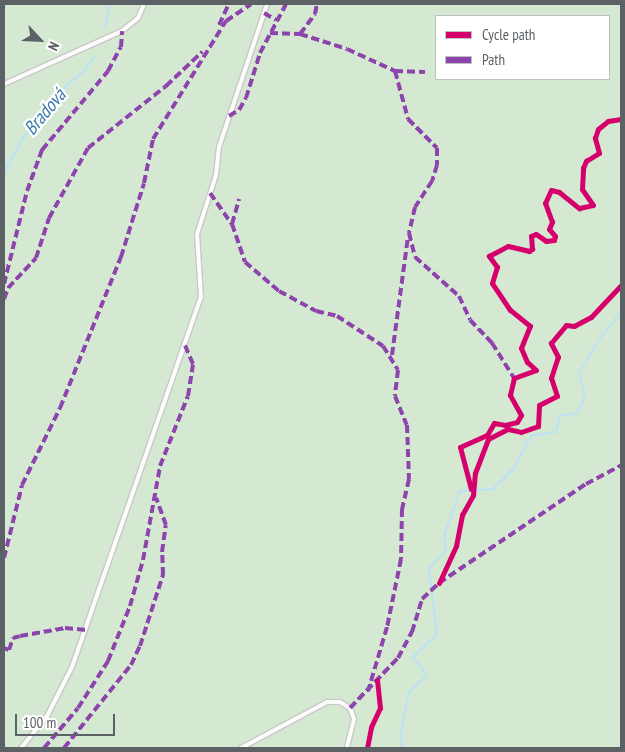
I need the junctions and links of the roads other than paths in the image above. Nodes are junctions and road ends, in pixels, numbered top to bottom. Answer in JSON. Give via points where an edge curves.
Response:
{"nodes":[{"id":1,"x":144,"y":4,"type":"edge"},
{"id":2,"x":267,"y":4,"type":"edge"},
{"id":3,"x":4,"y":84,"type":"edge"},
{"id":4,"x":21,"y":748,"type":"edge"},
{"id":5,"x":241,"y":748,"type":"edge"},
{"id":6,"x":347,"y":748,"type":"edge"}],
"edges":[{"from":1,"to":3,"type":"lane","via":[[138,18],[122,32]]},
{"from":2,"to":4,"type":"lane","via":[[218,147],[216,175],[197,234],[201,297],[72,667],[47,716]]},
{"from":5,"to":6,"type":"lane","via":[[327,702],[340,702],[350,708],[354,719]]}]}
